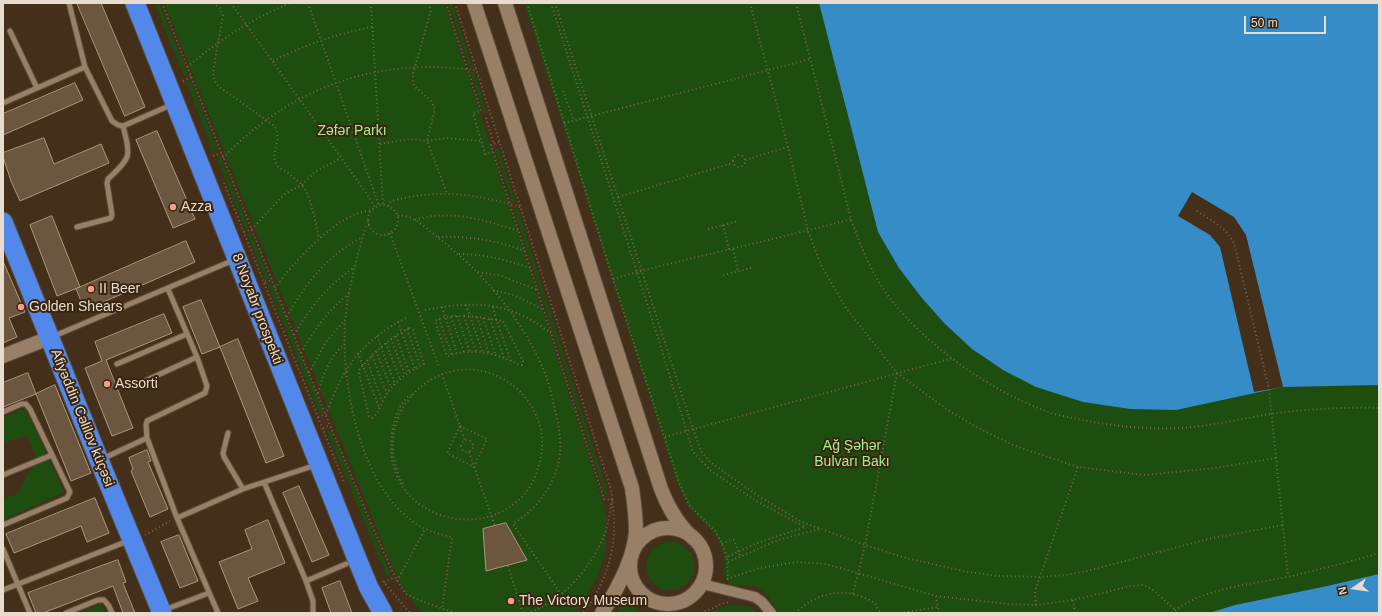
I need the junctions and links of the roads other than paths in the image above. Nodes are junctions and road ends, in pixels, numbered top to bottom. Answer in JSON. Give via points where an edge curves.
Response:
{"nodes":[{"id":1,"x":69,"y":3,"type":"edge"},
{"id":2,"x":135,"y":3,"type":"edge"},
{"id":3,"x":474,"y":3,"type":"edge"},
{"id":4,"x":505,"y":3,"type":"edge"},
{"id":5,"x":10,"y":31,"type":"dead end"},
{"id":6,"x":85,"y":67,"type":"junction"},
{"id":7,"x":36,"y":88,"type":"junction"},
{"id":8,"x":180,"y":96,"type":"junction"},
{"id":9,"x":3,"y":103,"type":"edge"},
{"id":10,"x":123,"y":126,"type":"junction"},
{"id":11,"x":3,"y":222,"type":"edge"},
{"id":12,"x":76,"y":227,"type":"dead end"},
{"id":13,"x":237,"y":259,"type":"junction"},
{"id":14,"x":168,"y":289,"type":"junction"},
{"id":15,"x":187,"y":334,"type":"junction"},
{"id":16,"x":49,"y":338,"type":"junction"},
{"id":17,"x":3,"y":356,"type":"edge"},
{"id":18,"x":197,"y":357,"type":"junction"},
{"id":19,"x":118,"y":364,"type":"dead end"},
{"id":20,"x":134,"y":386,"type":"dead end"},
{"id":21,"x":3,"y":412,"type":"edge"},
{"id":22,"x":228,"y":433,"type":"dead end"},
{"id":23,"x":147,"y":438,"type":"junction"},
{"id":24,"x":52,"y":455,"type":"junction"},
{"id":25,"x":99,"y":460,"type":"junction"},
{"id":26,"x":318,"y":464,"type":"junction"},
{"id":27,"x":3,"y":475,"type":"edge"},
{"id":28,"x":264,"y":482,"type":"junction"},
{"id":29,"x":243,"y":489,"type":"junction"},
{"id":30,"x":177,"y":518,"type":"junction"},
{"id":31,"x":3,"y":525,"type":"edge"},
{"id":32,"x":694,"y":539,"type":"junction"},
{"id":33,"x":131,"y":540,"type":"junction"},
{"id":34,"x":3,"y":549,"type":"edge"},
{"id":35,"x":632,"y":555,"type":"junction"},
{"id":36,"x":346,"y":564,"type":"dead end"},
{"id":37,"x":306,"y":581,"type":"junction"},
{"id":38,"x":18,"y":584,"type":"junction"},
{"id":39,"x":702,"y":584,"type":"junction"},
{"id":40,"x":3,"y":590,"type":"edge"},
{"id":41,"x":209,"y":593,"type":"junction"},
{"id":42,"x":685,"y":600,"type":"junction"},
{"id":43,"x":162,"y":612,"type":"edge"},
{"id":44,"x":30,"y":613,"type":"edge"},
{"id":45,"x":66,"y":613,"type":"edge"},
{"id":46,"x":112,"y":613,"type":"edge"},
{"id":47,"x":218,"y":613,"type":"edge"},
{"id":48,"x":313,"y":613,"type":"edge"},
{"id":49,"x":383,"y":613,"type":"edge"},
{"id":50,"x":602,"y":613,"type":"edge"},
{"id":51,"x":661,"y":613,"type":"edge"},
{"id":52,"x":771,"y":613,"type":"edge"}],
"edges":[{"from":1,"to":6,"type":"lane"},
{"from":2,"to":8,"type":"highway","name":"8 Noyabr prospekti"},
{"from":3,"to":35,"type":"main road","via":[[632,488],[636,532]]},
{"from":4,"to":32,"type":"main road","via":[[661,489],[668,507]]},
{"from":5,"to":7,"type":"lane"},
{"from":6,"to":7,"type":"lane"},
{"from":6,"to":10,"type":"lane","via":[[112,121]]},
{"from":7,"to":9,"type":"lane"},
{"from":8,"to":10,"type":"lane"},
{"from":8,"to":13,"type":"highway","name":"8 Noyabr prospekti"},
{"from":10,"to":12,"type":"lane","via":[[127,157],[107,183],[111,218]]},
{"from":11,"to":16,"type":"highway","name":"Afiyəddin Cəlilov küçəsi"},
{"from":13,"to":14,"type":"lane"},
{"from":13,"to":26,"type":"highway","name":"8 Noyabr prospekti"},
{"from":14,"to":15,"type":"lane"},
{"from":14,"to":16,"type":"lane"},
{"from":15,"to":18,"type":"lane"},
{"from":15,"to":19,"type":"lane"},
{"from":16,"to":17,"type":"main road"},
{"from":16,"to":25,"type":"highway","name":"Afiyəddin Cəlilov küçəsi"},
{"from":18,"to":20,"type":"lane"},
{"from":18,"to":23,"type":"lane","via":[[207,386],[205,393],[147,421]]},
{"from":21,"to":24,"type":"lane","via":[[26,404]]},
{"from":22,"to":29,"type":"lane","via":[[224,457]]},
{"from":23,"to":25,"type":"lane"},
{"from":23,"to":30,"type":"lane"},
{"from":24,"to":27,"type":"lane"},
{"from":24,"to":31,"type":"lane","via":[[70,492],[67,498]]},
{"from":25,"to":33,"type":"highway","name":"Afiyəddin Cəlilov küçəsi"},
{"from":26,"to":28,"type":"lane"},
{"from":26,"to":49,"type":"highway","name":"8 Noyabr prospekti","via":[[369,588]]},
{"from":28,"to":29,"type":"lane"},
{"from":28,"to":37,"type":"lane"},
{"from":29,"to":30,"type":"lane"},
{"from":30,"to":41,"type":"lane"},
{"from":32,"to":35,"type":"main road","via":[[684,532],[671,528],[658,530],[647,535]]},
{"from":32,"to":39,"type":"main road","via":[[702,549],[705,560],[706,572]]},
{"from":33,"to":38,"type":"lane"},
{"from":33,"to":43,"type":"highway","name":"Afiyəddin Cəlilov küçəsi"},
{"from":34,"to":38,"type":"lane"},
{"from":35,"to":42,"type":"main road","via":[[630,568],[633,580],[639,591],[648,599],[660,604],[673,604]]},
{"from":35,"to":50,"type":"main road"},
{"from":36,"to":37,"type":"lane"},
{"from":37,"to":48,"type":"lane"},
{"from":38,"to":40,"type":"lane"},
{"from":38,"to":44,"type":"lane"},
{"from":39,"to":42,"type":"main road","via":[[695,594]]},
{"from":39,"to":52,"type":"street","via":[[727,583],[755,597]]},
{"from":41,"to":43,"type":"lane"},
{"from":41,"to":47,"type":"lane"},
{"from":42,"to":51,"type":"main road"},
{"from":45,"to":46,"type":"lane","via":[[104,600]]}]}
